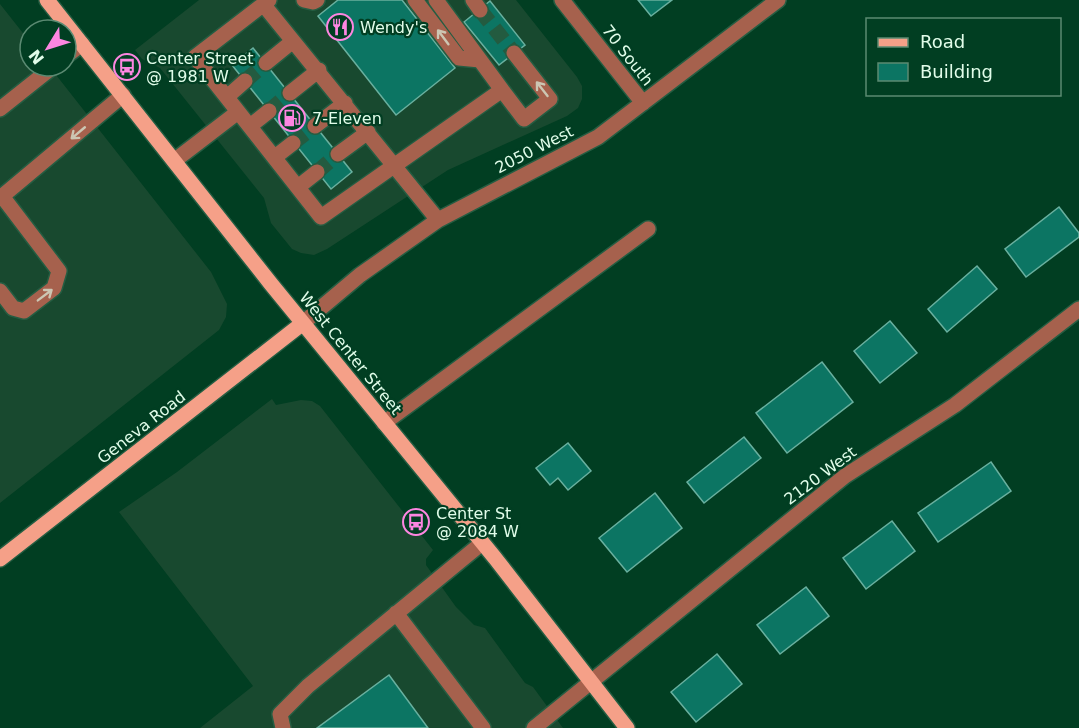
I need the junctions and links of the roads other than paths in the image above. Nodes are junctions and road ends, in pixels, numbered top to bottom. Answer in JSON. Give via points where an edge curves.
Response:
{"nodes":[{"id":1,"x":47,"y":0,"type":"edge"},
{"id":2,"x":304,"y":0,"type":"edge"},
{"id":3,"x":317,"y":0,"type":"edge"},
{"id":4,"x":415,"y":0,"type":"edge"},
{"id":5,"x":436,"y":0,"type":"edge"},
{"id":6,"x":562,"y":0,"type":"edge"},
{"id":7,"x":778,"y":0,"type":"edge"},
{"id":8,"x":266,"y":2,"type":"edge"},
{"id":9,"x":293,"y":41,"type":"junction"},
{"id":10,"x":82,"y":44,"type":"junction"},
{"id":11,"x":78,"y":47,"type":"edge"},
{"id":12,"x":514,"y":53,"type":"tunnel mouth"},
{"id":13,"x":480,"y":60,"type":"junction"},
{"id":14,"x":266,"y":63,"type":"tunnel mouth"},
{"id":15,"x":319,"y":70,"type":"junction"},
{"id":16,"x":39,"y":78,"type":"edge"},
{"id":17,"x":245,"y":81,"type":"tunnel mouth"},
{"id":18,"x":502,"y":90,"type":"junction"},
{"id":19,"x":290,"y":93,"type":"tunnel mouth"},
{"id":20,"x":123,"y":95,"type":"junction"},
{"id":21,"x":227,"y":97,"type":"junction"},
{"id":22,"x":345,"y":103,"type":"junction"},
{"id":23,"x":643,"y":103,"type":"junction"},
{"id":24,"x":0,"y":109,"type":"edge"},
{"id":25,"x":268,"y":111,"type":"tunnel mouth"},
{"id":26,"x":238,"y":112,"type":"junction"},
{"id":27,"x":250,"y":126,"type":"junction"},
{"id":28,"x":315,"y":126,"type":"tunnel mouth"},
{"id":29,"x":368,"y":132,"type":"junction"},
{"id":30,"x":293,"y":143,"type":"tunnel mouth"},
{"id":31,"x":338,"y":154,"type":"tunnel mouth"},
{"id":32,"x":275,"y":158,"type":"junction"},
{"id":33,"x":174,"y":161,"type":"junction"},
{"id":34,"x":394,"y":163,"type":"junction"},
{"id":35,"x":317,"y":172,"type":"tunnel mouth"},
{"id":36,"x":298,"y":187,"type":"junction"},
{"id":37,"x":1,"y":197,"type":"edge"},
{"id":38,"x":438,"y":220,"type":"junction"},
{"id":39,"x":648,"y":229,"type":"dead end"},
{"id":40,"x":0,"y":291,"type":"edge"},
{"id":41,"x":1079,"y":309,"type":"edge"},
{"id":42,"x":303,"y":323,"type":"junction"},
{"id":43,"x":384,"y":423,"type":"junction"},
{"id":44,"x":482,"y":543,"type":"junction"},
{"id":45,"x":0,"y":558,"type":"edge"},
{"id":46,"x":396,"y":613,"type":"junction"},
{"id":47,"x":591,"y":681,"type":"junction"},
{"id":48,"x":284,"y":728,"type":"edge"},
{"id":49,"x":483,"y":728,"type":"edge"},
{"id":50,"x":534,"y":728,"type":"edge"},
{"id":51,"x":627,"y":728,"type":"edge"}],
"edges":[{"from":1,"to":10,"type":"main road","name":"West Center Street"},
{"from":2,"to":3,"type":"street"},
{"from":13,"to":4,"type":"street","one_way":true,"via":[[459,58]]},
{"from":5,"to":13,"type":"street"},
{"from":6,"to":23,"type":"street","name":"70 South"},
{"from":7,"to":23,"type":"street","name":"2050 West"},
{"from":8,"to":9,"type":"street"},
{"from":8,"to":21,"type":"street","via":[[195,57]]},
{"from":9,"to":14,"type":"street"},
{"from":9,"to":15,"type":"street"},
{"from":10,"to":11,"type":"street"},
{"from":10,"to":20,"type":"main road","name":"West Center Street"},
{"from":18,"to":12,"type":"street","one_way":true,"via":[[524,118],[550,99]]},
{"from":13,"to":18,"type":"street"},
{"from":15,"to":19,"type":"street"},
{"from":15,"to":22,"type":"street"},
{"from":16,"to":24,"type":"street"},
{"from":17,"to":21,"type":"street"},
{"from":18,"to":34,"type":"street"},
{"from":20,"to":33,"type":"main road","name":"West Center Street"},
{"from":20,"to":37,"type":"street","one_way":true},
{"from":21,"to":26,"type":"street"},
{"from":22,"to":28,"type":"street"},
{"from":22,"to":29,"type":"street"},
{"from":23,"to":38,"type":"street","name":"2050 West","via":[[598,137]]},
{"from":25,"to":27,"type":"street"},
{"from":26,"to":27,"type":"street"},
{"from":26,"to":33,"type":"street"},
{"from":27,"to":32,"type":"street"},
{"from":29,"to":31,"type":"street"},
{"from":29,"to":34,"type":"street"},
{"from":30,"to":32,"type":"street"},
{"from":32,"to":36,"type":"street"},
{"from":33,"to":42,"type":"main road","name":"West Center Street"},
{"from":34,"to":36,"type":"street","via":[[321,217]]},
{"from":34,"to":38,"type":"street"},
{"from":35,"to":36,"type":"street"},
{"from":40,"to":37,"type":"street","one_way":true,"via":[[13,308],[24,311],[54,288],[58,272]]},
{"from":38,"to":42,"type":"street","name":"2050 West","via":[[351,282]]},
{"from":39,"to":43,"type":"street"},
{"from":41,"to":47,"type":"street","name":"2120 West","via":[[955,405],[845,476]]},
{"from":42,"to":43,"type":"main road","name":"West Center Street"},
{"from":42,"to":45,"type":"main road","name":"Geneva Road"},
{"from":43,"to":44,"type":"main road","name":"West Center Street"},
{"from":44,"to":46,"type":"street"},
{"from":44,"to":47,"type":"main road","name":"West Center Street"},
{"from":46,"to":48,"type":"street","via":[[280,714]]},
{"from":46,"to":49,"type":"street"},
{"from":47,"to":50,"type":"street","name":"2120 West"},
{"from":47,"to":51,"type":"main road","name":"West Center Street"}]}
